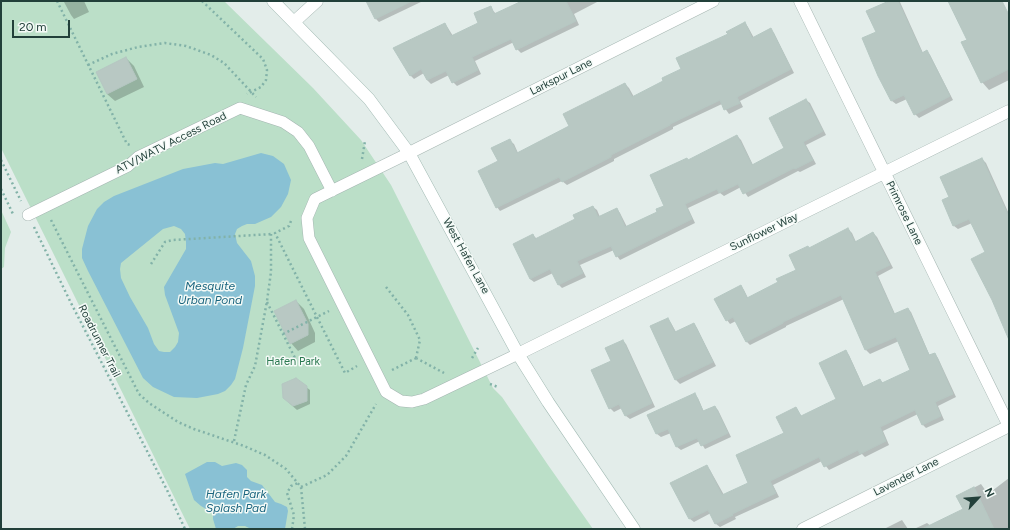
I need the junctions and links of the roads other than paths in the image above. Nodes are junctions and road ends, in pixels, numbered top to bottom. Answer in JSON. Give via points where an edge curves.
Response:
{"nodes":[{"id":1,"x":273,"y":1,"type":"edge"},
{"id":2,"x":317,"y":1,"type":"edge"},
{"id":3,"x":713,"y":1,"type":"edge"},
{"id":4,"x":800,"y":1,"type":"edge"},
{"id":5,"x":294,"y":22,"type":"junction"},
{"id":6,"x":1009,"y":111,"type":"edge"},
{"id":7,"x":409,"y":153,"type":"junction"},
{"id":8,"x":884,"y":173,"type":"junction"},
{"id":9,"x":332,"y":191,"type":"junction"},
{"id":10,"x":28,"y":215,"type":"road end"},
{"id":11,"x":518,"y":354,"type":"junction"},
{"id":12,"x":1009,"y":426,"type":"edge"},
{"id":13,"x":634,"y":529,"type":"edge"},
{"id":14,"x":803,"y":529,"type":"edge"}],
"edges":[{"from":1,"to":5,"type":"street","name":"West Hafen Lane"},
{"from":2,"to":5,"type":"street"},
{"from":3,"to":7,"type":"street","name":"Larkspur Lane"},
{"from":4,"to":8,"type":"street","name":"Primrose Lane"},
{"from":5,"to":7,"type":"street","name":"West Hafen Lane","via":[[369,99]]},
{"from":6,"to":8,"type":"street","name":"Sunflower Way"},
{"from":7,"to":9,"type":"lane"},
{"from":7,"to":11,"type":"street","name":"West Hafen Lane"},
{"from":8,"to":11,"type":"street","name":"Sunflower Way"},
{"from":8,"to":12,"type":"street","name":"Primrose Lane"},
{"from":9,"to":10,"type":"lane","name":"ATV/WATV Access Road","via":[[309,146],[298,132],[283,122],[240,108],[138,157],[128,166]]},
{"from":9,"to":11,"type":"lane","via":[[315,199],[306,218],[309,238],[386,392],[401,400],[412,402],[424,399]]},
{"from":11,"to":13,"type":"street","name":"West Hafen Lane"},
{"from":12,"to":14,"type":"street","name":"Lavender Lane"}]}
